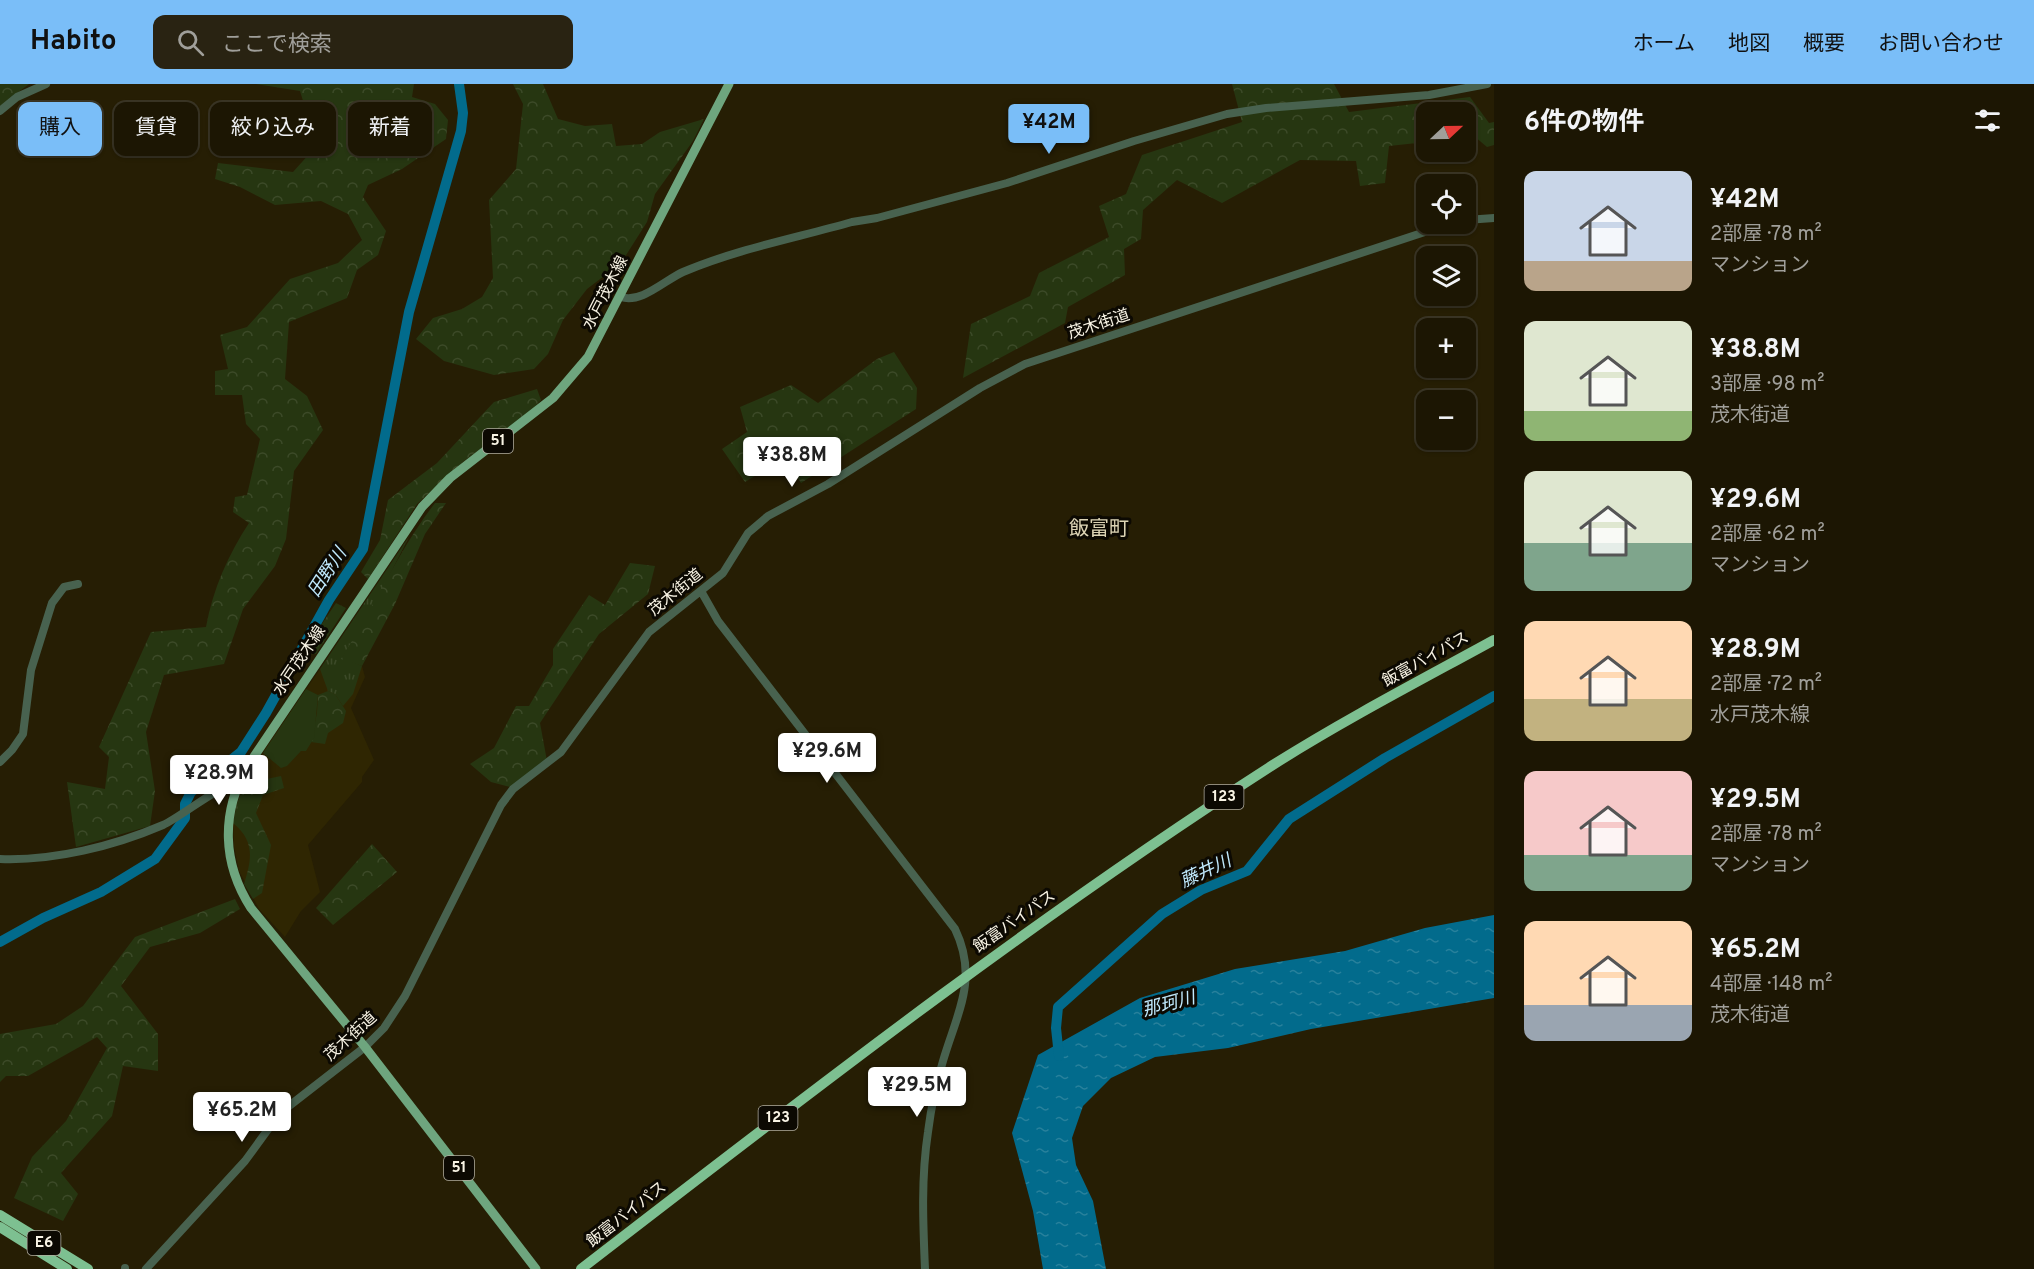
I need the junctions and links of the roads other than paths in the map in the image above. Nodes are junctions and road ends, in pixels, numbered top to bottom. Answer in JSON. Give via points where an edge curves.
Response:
{"nodes":[{"id":1,"x":46,"y":84,"type":"edge"},
{"id":2,"x":729,"y":84,"type":"edge"},
{"id":3,"x":1487,"y":84,"type":"edge"},
{"id":4,"x":0,"y":111,"type":"edge"},
{"id":5,"x":1494,"y":218,"type":"edge"},
{"id":6,"x":1476,"y":219,"type":"edge"},
{"id":7,"x":1419,"y":234,"type":"edge"},
{"id":8,"x":621,"y":297,"type":"junction"},
{"id":9,"x":78,"y":584,"type":"dead end"},
{"id":10,"x":701,"y":591,"type":"junction"},
{"id":11,"x":1494,"y":640,"type":"edge"},
{"id":12,"x":0,"y":762,"type":"edge"},
{"id":13,"x":239,"y":782,"type":"junction"},
{"id":14,"x":0,"y":859,"type":"edge"},
{"id":15,"x":967,"y":974,"type":"junction"},
{"id":16,"x":365,"y":1047,"type":"junction"},
{"id":17,"x":0,"y":1215,"type":"edge"},
{"id":18,"x":0,"y":1227,"type":"edge"},
{"id":19,"x":67,"y":1269,"type":"edge"},
{"id":20,"x":88,"y":1269,"type":"edge"},
{"id":21,"x":146,"y":1269,"type":"edge"},
{"id":22,"x":536,"y":1269,"type":"edge"},
{"id":23,"x":581,"y":1269,"type":"edge"},
{"id":24,"x":925,"y":1269,"type":"edge"}],
"edges":[{"from":1,"to":4,"type":"street","via":[[17,97]]},
{"from":2,"to":8,"type":"main road","name":"水戸茂木線","number":"51"},
{"from":3,"to":8,"type":"street","via":[[1429,95],[1227,114],[1007,183],[706,263],[636,298]]},
{"from":5,"to":6,"type":"street"},
{"from":7,"to":10,"type":"street","name":"茂木街道","via":[[1008,372],[828,484],[768,516],[748,533],[723,573]]},
{"from":8,"to":13,"type":"main road","name":"水戸茂木線","number":"51","via":[[597,343],[566,386],[450,477],[422,507]]},
{"from":9,"to":12,"type":"street","via":[[64,587],[52,603],[29,677],[24,734]]},
{"from":10,"to":15,"type":"street","via":[[718,621],[955,930]]},
{"from":10,"to":16,"type":"street","name":"茂木街道","via":[[649,632],[561,752],[507,796],[405,996],[384,1028]]},
{"from":11,"to":15,"type":"highway","name":"飯富バイパス","number":"123","via":[[1276,763]]},
{"from":13,"to":14,"type":"street","via":[[225,786],[182,814],[133,835],[77,851]]},
{"from":13,"to":16,"type":"main road","name":"水戸茂木線","number":"51","via":[[230,808],[228,842],[238,884],[251,908]]},
{"from":15,"to":23,"type":"highway","name":"飯富バイパス","number":"123"},
{"from":15,"to":24,"type":"street","via":[[928,1131]]},
{"from":16,"to":21,"type":"street","name":"茂木街道","via":[[280,1113],[245,1161]]},
{"from":16,"to":22,"type":"main road","name":"水戸茂木線","number":"51"},
{"from":17,"to":20,"type":"highway","number":"E6"},
{"from":18,"to":19,"type":"highway","number":"E6"}]}
